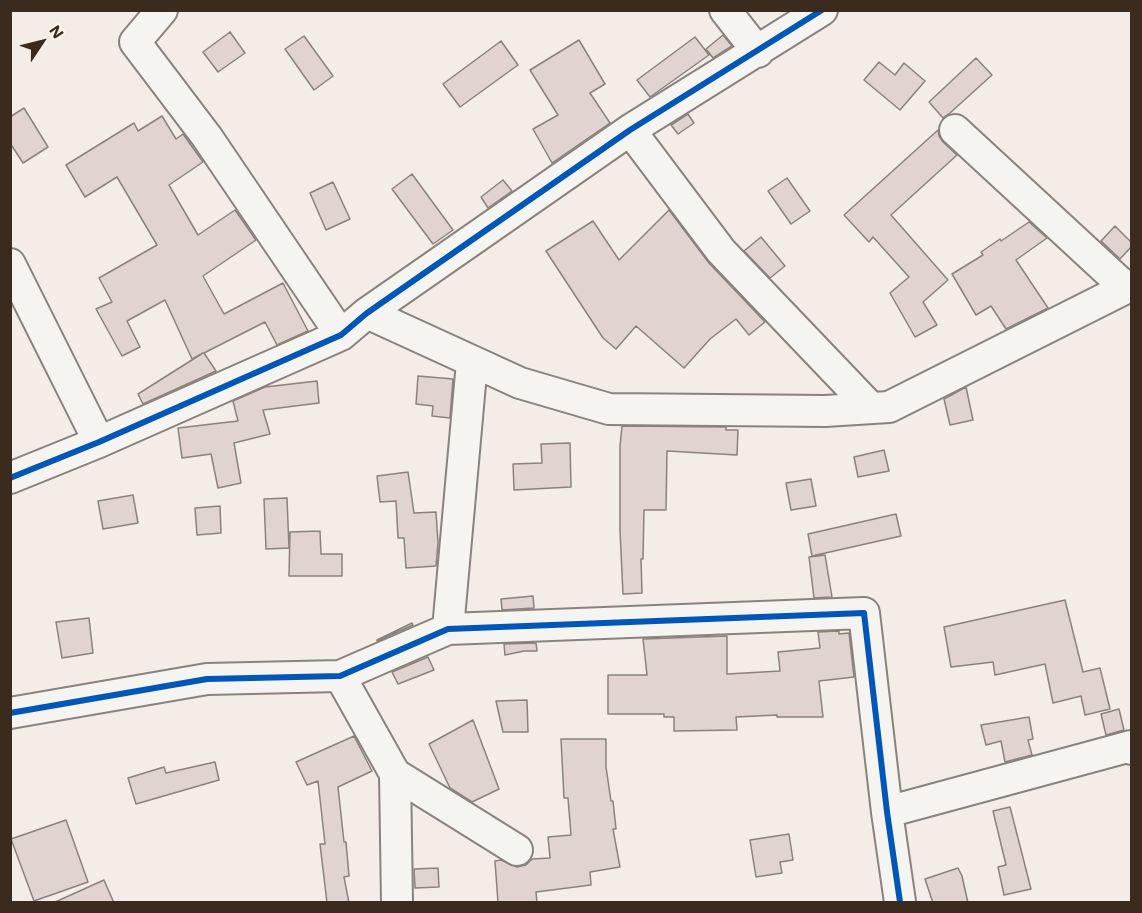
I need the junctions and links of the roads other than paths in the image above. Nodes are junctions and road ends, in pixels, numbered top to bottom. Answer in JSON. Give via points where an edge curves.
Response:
{"nodes":[{"id":1,"x":162,"y":10,"type":"edge"},
{"id":2,"x":725,"y":10,"type":"edge"},
{"id":3,"x":822,"y":10,"type":"edge"},
{"id":4,"x":758,"y":52,"type":"junction"},
{"id":5,"x":630,"y":129,"type":"junction"},
{"id":6,"x":955,"y":130,"type":"dead end"},
{"id":7,"x":10,"y":264,"type":"edge"},
{"id":8,"x":1129,"y":286,"type":"edge"},
{"id":9,"x":367,"y":313,"type":"junction"},
{"id":10,"x":341,"y":335,"type":"junction"},
{"id":11,"x":472,"y":362,"type":"junction"},
{"id":12,"x":871,"y":408,"type":"junction"},
{"id":13,"x":99,"y":442,"type":"junction"},
{"id":14,"x":10,"y":478,"type":"edge"},
{"id":15,"x":448,"y":629,"type":"junction"},
{"id":16,"x":340,"y":676,"type":"junction"},
{"id":17,"x":10,"y":713,"type":"edge"},
{"id":18,"x":1131,"y":749,"type":"edge"},
{"id":19,"x":394,"y":774,"type":"junction"},
{"id":20,"x":887,"y":812,"type":"junction"},
{"id":21,"x":517,"y":850,"type":"dead end"},
{"id":22,"x":397,"y":903,"type":"edge"},
{"id":23,"x":900,"y":903,"type":"edge"}],
"edges":[{"from":1,"to":10,"type":"street","via":[[135,42],[207,137]]},
{"from":2,"to":4,"type":"street"},
{"from":3,"to":4,"type":"street"},
{"from":4,"to":5,"type":"street"},
{"from":5,"to":9,"type":"street"},
{"from":5,"to":12,"type":"street","via":[[721,251]]},
{"from":6,"to":8,"type":"street"},
{"from":7,"to":13,"type":"street"},
{"from":8,"to":12,"type":"street","via":[[889,407]]},
{"from":9,"to":10,"type":"street"},
{"from":9,"to":11,"type":"street"},
{"from":10,"to":13,"type":"street"},
{"from":11,"to":12,"type":"street","via":[[520,383],[609,409]]},
{"from":11,"to":15,"type":"street"},
{"from":13,"to":14,"type":"street"},
{"from":15,"to":16,"type":"street"},
{"from":15,"to":20,"type":"street","via":[[864,613]]},
{"from":16,"to":17,"type":"street","via":[[207,679]]},
{"from":16,"to":19,"type":"street"},
{"from":18,"to":20,"type":"street"},
{"from":19,"to":21,"type":"street"},
{"from":19,"to":22,"type":"street"},
{"from":20,"to":23,"type":"street"}]}
